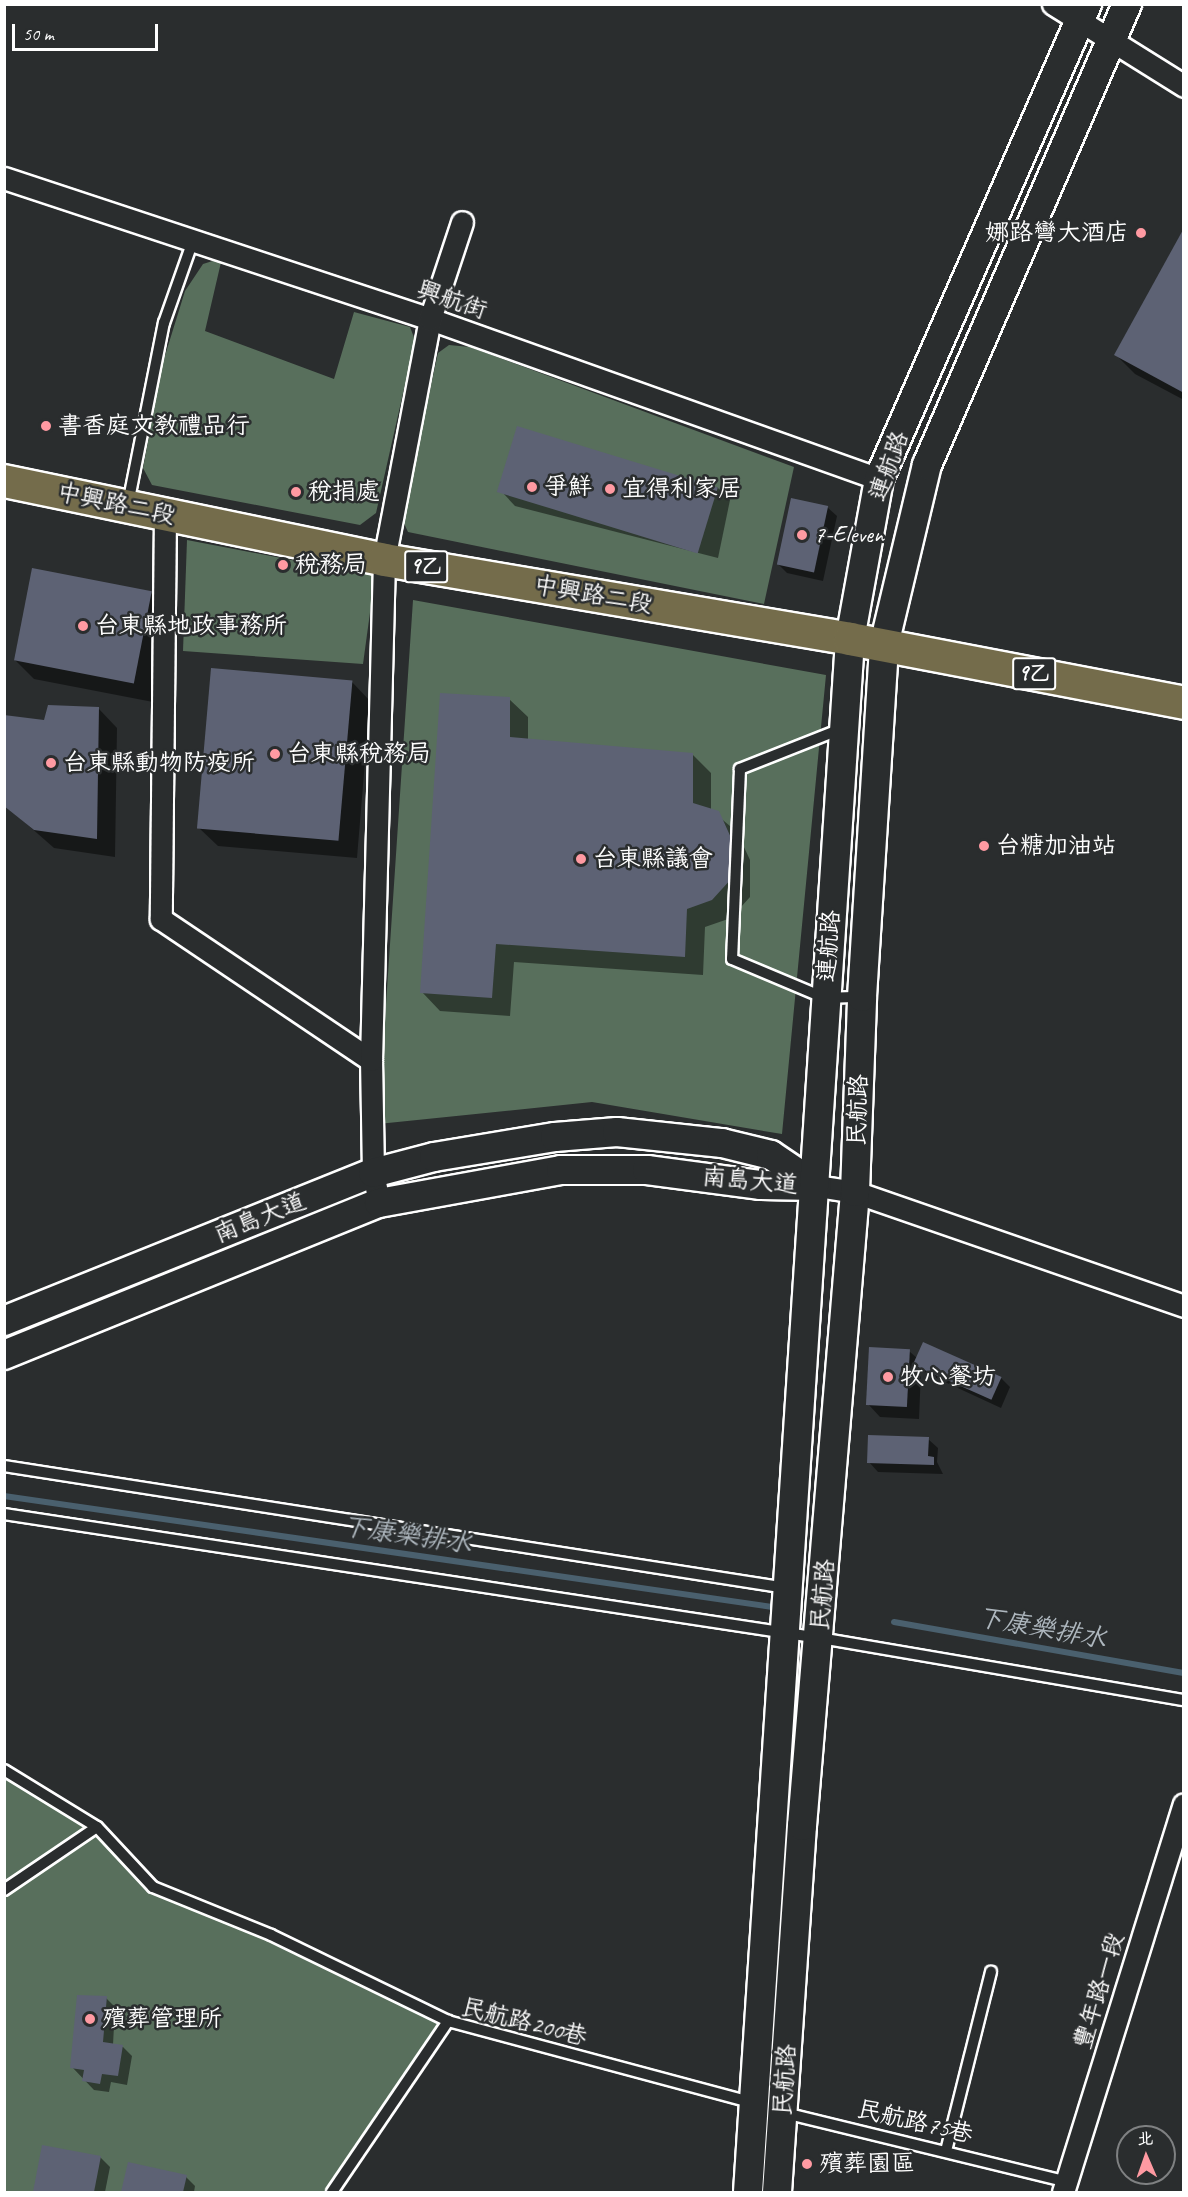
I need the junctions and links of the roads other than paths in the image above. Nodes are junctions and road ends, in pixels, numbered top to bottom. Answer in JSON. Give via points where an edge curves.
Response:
{"nodes":[{"id":1,"x":1053,"y":4,"type":"edge"},
{"id":2,"x":1127,"y":4,"type":"edge"},
{"id":3,"x":1084,"y":12,"type":"edge"},
{"id":4,"x":1111,"y":41,"type":"junction"},
{"id":5,"x":1184,"y":86,"type":"edge"},
{"id":6,"x":4,"y":178,"type":"edge"},
{"id":7,"x":462,"y":222,"type":"dead end"},
{"id":8,"x":194,"y":238,"type":"junction"},
{"id":9,"x":970,"y":275,"type":"junction"},
{"id":10,"x":1002,"y":292,"type":"junction"},
{"id":11,"x":430,"y":319,"type":"junction"},
{"id":12,"x":879,"y":479,"type":"junction"},
{"id":13,"x":4,"y":481,"type":"edge"},
{"id":14,"x":127,"y":507,"type":"junction"},
{"id":15,"x":165,"y":514,"type":"junction"},
{"id":16,"x":384,"y":560,"type":"junction"},
{"id":17,"x":850,"y":639,"type":"junction"},
{"id":18,"x":884,"y":645,"type":"junction"},
{"id":19,"x":1184,"y":703,"type":"edge"},
{"id":20,"x":844,"y":728,"type":"junction"},
{"id":21,"x":862,"y":997,"type":"junction"},
{"id":22,"x":825,"y":998,"type":"junction"},
{"id":23,"x":371,"y":1060,"type":"junction"},
{"id":24,"x":373,"y":1173,"type":"junction"},
{"id":25,"x":817,"y":1186,"type":"junction"},
{"id":26,"x":855,"y":1192,"type":"junction"},
{"id":27,"x":379,"y":1203,"type":"junction"},
{"id":28,"x":1184,"y":1306,"type":"edge"},
{"id":29,"x":4,"y":1320,"type":"edge"},
{"id":30,"x":4,"y":1355,"type":"edge"},
{"id":31,"x":4,"y":1466,"type":"edge"},
{"id":32,"x":4,"y":1514,"type":"edge"},
{"id":33,"x":790,"y":1588,"type":"junction"},
{"id":34,"x":787,"y":1633,"type":"junction"},
{"id":35,"x":820,"y":1638,"type":"junction"},
{"id":36,"x":1184,"y":1700,"type":"edge"},
{"id":37,"x":4,"y":1770,"type":"edge"},
{"id":38,"x":1184,"y":1804,"type":"edge"},
{"id":39,"x":97,"y":1827,"type":"junction"},
{"id":40,"x":4,"y":1890,"type":"edge"},
{"id":41,"x":991,"y":1972,"type":"dead end"},
{"id":42,"x":448,"y":2021,"type":"junction"},
{"id":43,"x":768,"y":2108,"type":"junction"},
{"id":44,"x":946,"y":2151,"type":"junction"},
{"id":45,"x":1065,"y":2187,"type":"edge"},
{"id":46,"x":332,"y":2193,"type":"edge"},
{"id":47,"x":748,"y":2193,"type":"edge"},
{"id":48,"x":777,"y":2193,"type":"edge"}],
"edges":[{"from":1,"to":3,"type":"street"},
{"from":2,"to":4,"type":"street","name":"連航路"},
{"from":3,"to":4,"type":"street"},
{"from":3,"to":9,"type":"street","name":"連航路"},
{"from":4,"to":5,"type":"street"},
{"from":4,"to":10,"type":"street","name":"連航路"},
{"from":6,"to":8,"type":"street","name":"興航街"},
{"from":7,"to":11,"type":"street"},
{"from":8,"to":11,"type":"street","name":"興航街"},
{"from":8,"to":14,"type":"lane","via":[[164,323]]},
{"from":9,"to":10,"type":"street"},
{"from":9,"to":12,"type":"street","name":"連航路"},
{"from":10,"to":18,"type":"street","name":"連航路","via":[[927,465]]},
{"from":11,"to":12,"type":"street","name":"興航街"},
{"from":11,"to":16,"type":"street"},
{"from":12,"to":17,"type":"street","name":"連航路"},
{"from":13,"to":14,"type":"main road","name":"中興路二段","number":"9乙"},
{"from":14,"to":15,"type":"main road","name":"中興路二段","number":"9乙"},
{"from":15,"to":16,"type":"main road","name":"中興路二段","number":"9乙"},
{"from":15,"to":23,"type":"street","via":[[161,918]]},
{"from":16,"to":17,"type":"main road","name":"中興路二段","number":"9乙"},
{"from":16,"to":23,"type":"street"},
{"from":17,"to":18,"type":"main road","name":"中興路二段","number":"9乙"},
{"from":17,"to":20,"type":"street","name":"連航路"},
{"from":18,"to":19,"type":"main road","name":"中興路二段","number":"9乙"},
{"from":18,"to":21,"type":"street","name":"連航路"},
{"from":20,"to":22,"type":"street","name":"連航路"},
{"from":20,"to":22,"type":"lane","via":[[740,769],[732,959]]},
{"from":21,"to":22,"type":"lane"},
{"from":21,"to":26,"type":"street","name":"民航路"},
{"from":22,"to":25,"type":"street","name":"民航路"},
{"from":23,"to":24,"type":"street"},
{"from":24,"to":25,"type":"street","name":"南島大道","via":[[504,1146],[617,1132],[722,1143],[771,1155]]},
{"from":24,"to":27,"type":"street"},
{"from":24,"to":29,"type":"street","name":"南島大道"},
{"from":25,"to":26,"type":"street"},
{"from":25,"to":27,"type":"street","name":"南島大道","via":[[761,1185],[647,1170],[561,1170]]},
{"from":25,"to":33,"type":"street","name":"民航路"},
{"from":26,"to":28,"type":"street"},
{"from":26,"to":35,"type":"street","name":"民航路"},
{"from":27,"to":30,"type":"street","name":"南島大道"},
{"from":31,"to":33,"type":"lane"},
{"from":32,"to":34,"type":"lane"},
{"from":33,"to":34,"type":"street","name":"民航路"},
{"from":34,"to":35,"type":"lane"},
{"from":34,"to":43,"type":"street","name":"民航路"},
{"from":35,"to":36,"type":"lane"},
{"from":35,"to":43,"type":"street","name":"民航路"},
{"from":37,"to":39,"type":"lane"},
{"from":38,"to":45,"type":"street","name":"豐年路一段"},
{"from":39,"to":40,"type":"lane"},
{"from":39,"to":42,"type":"lane","via":[[153,1887],[271,1935]]},
{"from":41,"to":44,"type":"lane"},
{"from":42,"to":43,"type":"lane","name":"民航路200巷"},
{"from":42,"to":46,"type":"lane","name":"民航路200巷"},
{"from":43,"to":44,"type":"lane","name":"民航路75巷"},
{"from":43,"to":47,"type":"street","name":"民航路"},
{"from":43,"to":48,"type":"street","name":"民航路"},
{"from":44,"to":45,"type":"lane","name":"民航路75巷"}]}
